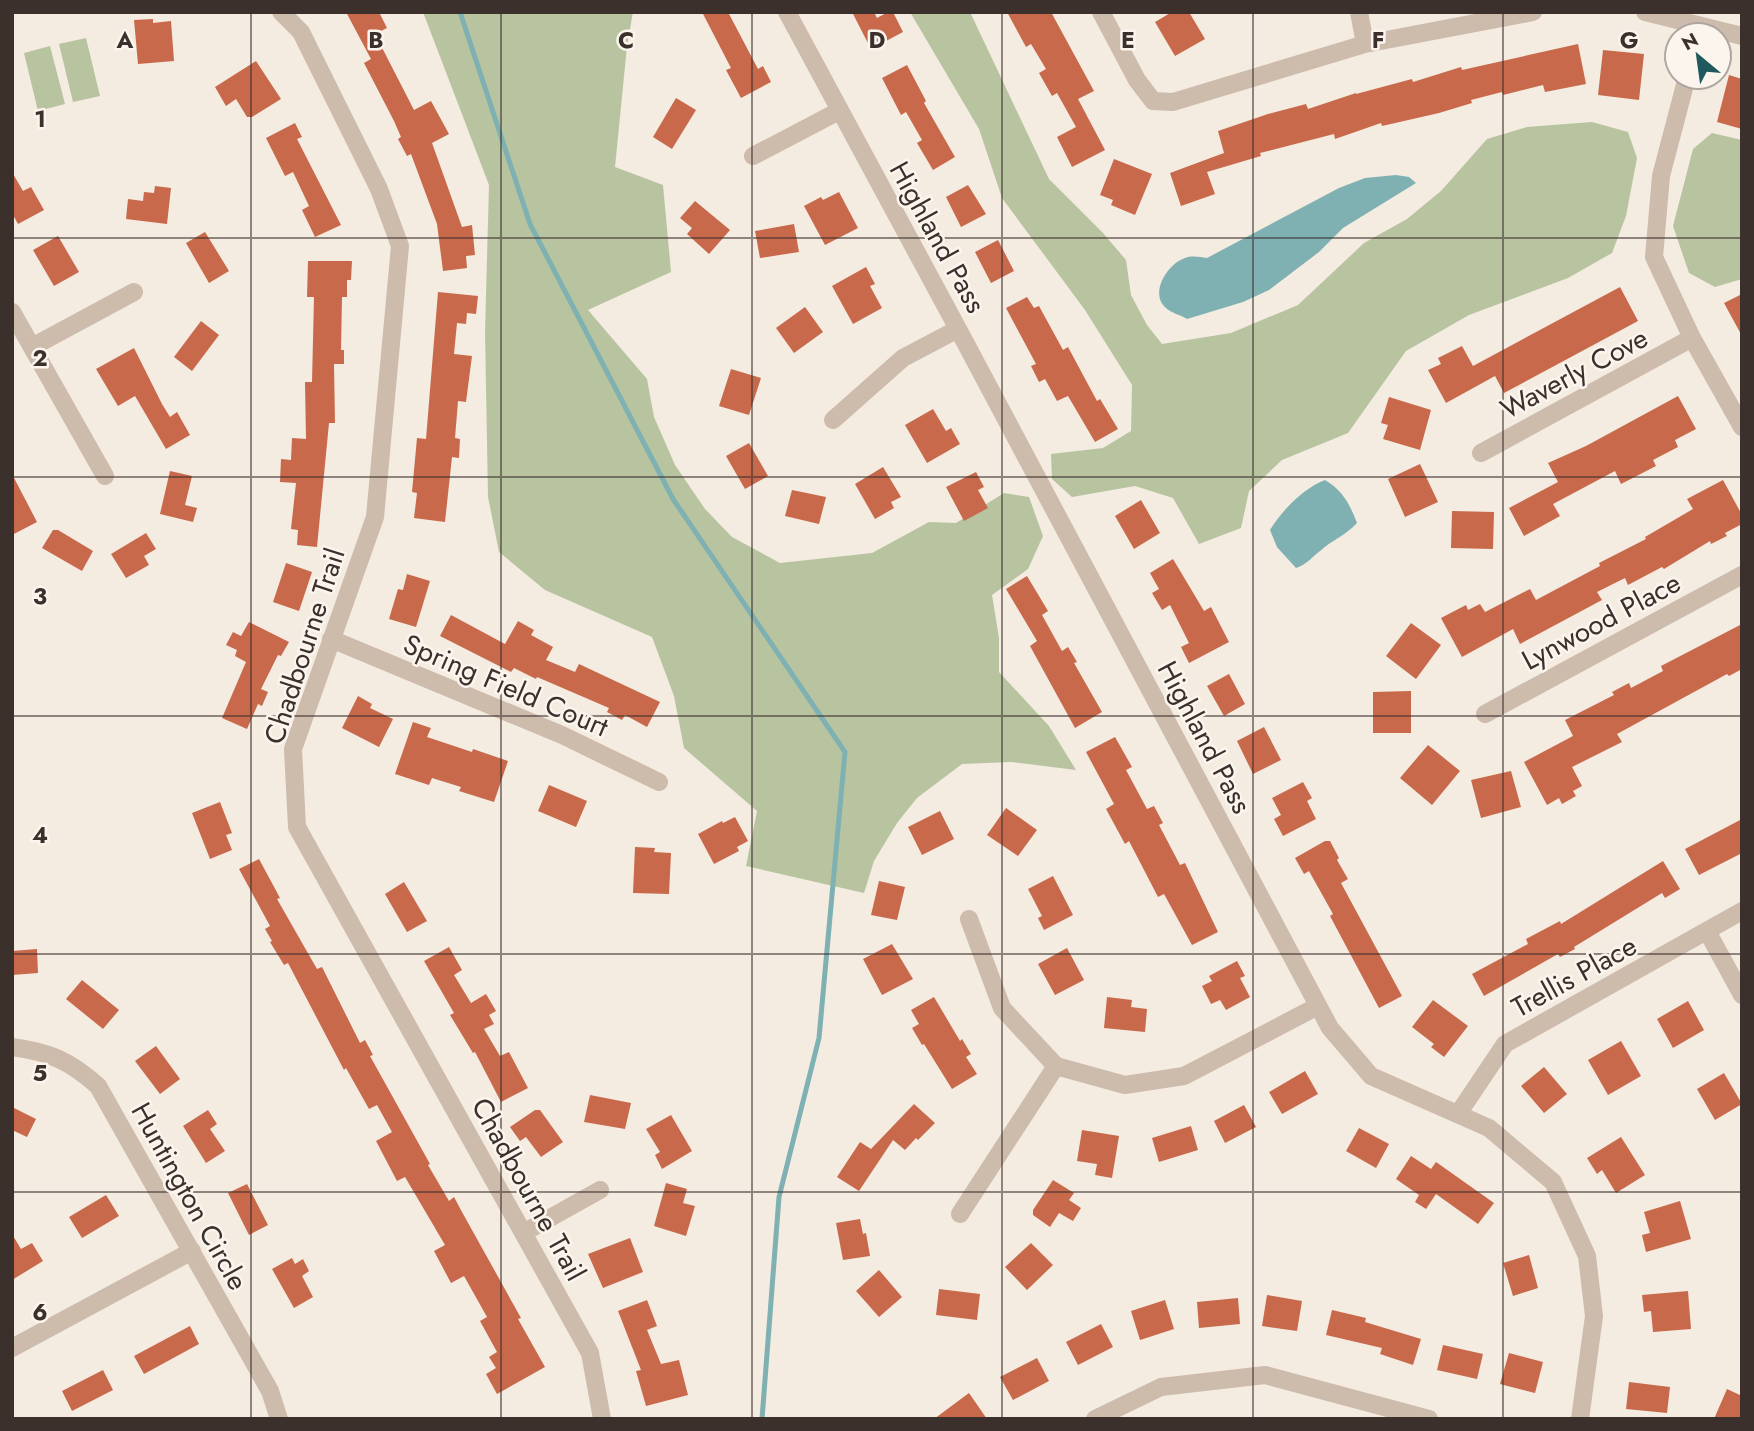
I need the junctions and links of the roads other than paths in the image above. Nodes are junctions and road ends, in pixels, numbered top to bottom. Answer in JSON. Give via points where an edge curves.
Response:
{"nodes":[{"id":1,"x":281,"y":12,"type":"edge"},
{"id":2,"x":787,"y":12,"type":"edge"},
{"id":3,"x":1101,"y":12,"type":"edge"},
{"id":4,"x":1359,"y":12,"type":"edge"},
{"id":5,"x":1533,"y":12,"type":"edge"},
{"id":6,"x":1645,"y":12,"type":"edge"},
{"id":7,"x":1672,"y":21,"type":"edge"},
{"id":8,"x":1365,"y":44,"type":"junction"},
{"id":9,"x":1683,"y":91,"type":"edge"},
{"id":10,"x":839,"y":111,"type":"junction"},
{"id":11,"x":753,"y":156,"type":"dead end"},
{"id":12,"x":134,"y":292,"type":"dead end"},
{"id":13,"x":12,"y":312,"type":"edge"},
{"id":14,"x":958,"y":329,"type":"junction"},
{"id":15,"x":1692,"y":338,"type":"junction"},
{"id":16,"x":32,"y":348,"type":"junction"},
{"id":17,"x":833,"y":420,"type":"dead end"},
{"id":18,"x":1742,"y":428,"type":"edge"},
{"id":19,"x":1481,"y":453,"type":"dead end"},
{"id":20,"x":105,"y":476,"type":"dead end"},
{"id":21,"x":1742,"y":575,"type":"edge"},
{"id":22,"x":331,"y":639,"type":"junction"},
{"id":23,"x":1485,"y":713,"type":"dead end"},
{"id":24,"x":659,"y":782,"type":"dead end"},
{"id":25,"x":1742,"y":911,"type":"edge"},
{"id":26,"x":969,"y":919,"type":"dead end"},
{"id":27,"x":1707,"y":931,"type":"junction"},
{"id":28,"x":1742,"y":995,"type":"edge"},
{"id":29,"x":1318,"y":1006,"type":"junction"},
{"id":30,"x":12,"y":1047,"type":"edge"},
{"id":31,"x":1056,"y":1066,"type":"junction"},
{"id":32,"x":1458,"y":1114,"type":"junction"},
{"id":33,"x":600,"y":1190,"type":"dead end"},
{"id":34,"x":960,"y":1214,"type":"dead end"},
{"id":35,"x":523,"y":1233,"type":"junction"},
{"id":36,"x":192,"y":1251,"type":"junction"},
{"id":37,"x":12,"y":1348,"type":"edge"},
{"id":38,"x":279,"y":1419,"type":"edge"},
{"id":39,"x":602,"y":1419,"type":"edge"},
{"id":40,"x":1095,"y":1419,"type":"edge"},
{"id":41,"x":1429,"y":1419,"type":"edge"},
{"id":42,"x":1580,"y":1419,"type":"edge"}],
"edges":[{"from":1,"to":22,"type":"street","name":"Chadbourne Trail","via":[[301,32],[379,189],[400,246],[375,517]]},
{"from":2,"to":10,"type":"street","name":"Highland Pass"},
{"from":3,"to":8,"type":"street","via":[[1153,101],[1173,102]]},
{"from":4,"to":8,"type":"street"},
{"from":5,"to":8,"type":"street"},
{"from":6,"to":7,"type":"street"},
{"from":9,"to":15,"type":"street","via":[[1661,176],[1654,257]]},
{"from":10,"to":11,"type":"street"},
{"from":10,"to":14,"type":"street","name":"Highland Pass"},
{"from":12,"to":16,"type":"street"},
{"from":13,"to":16,"type":"street"},
{"from":14,"to":17,"type":"street","via":[[903,358]]},
{"from":14,"to":29,"type":"street","name":"Highland Pass"},
{"from":15,"to":18,"type":"street"},
{"from":15,"to":19,"type":"street","name":"Waverly Cove"},
{"from":16,"to":20,"type":"street"},
{"from":21,"to":23,"type":"street","name":"Lynwood Place"},
{"from":22,"to":24,"type":"street","name":"Spring Field Court","via":[[562,735]]},
{"from":22,"to":35,"type":"street","name":"Chadbourne Trail","via":[[293,749],[297,827]]},
{"from":25,"to":27,"type":"street","name":"Trellis Place"},
{"from":26,"to":31,"type":"street","via":[[1002,1008]]},
{"from":27,"to":28,"type":"street"},
{"from":27,"to":32,"type":"street","name":"Trellis Place","via":[[1505,1044]]},
{"from":29,"to":31,"type":"street","via":[[1184,1076],[1125,1085]]},
{"from":29,"to":32,"type":"street","name":"Highland Pass","via":[[1330,1028],[1371,1076]]},
{"from":30,"to":36,"type":"street","name":"Huntington Circle","via":[[58,1057],[98,1086]]},
{"from":31,"to":34,"type":"street"},
{"from":32,"to":42,"type":"street","name":"Highland Pass","via":[[1489,1128],[1553,1182],[1587,1256],[1594,1316]]},
{"from":33,"to":35,"type":"street"},
{"from":35,"to":39,"type":"street","name":"Chadbourne Trail","via":[[590,1353]]},
{"from":36,"to":37,"type":"street"},
{"from":36,"to":38,"type":"street","name":"Huntington Circle","via":[[270,1391]]},
{"from":40,"to":41,"type":"street","via":[[1161,1387],[1265,1375]]}]}
